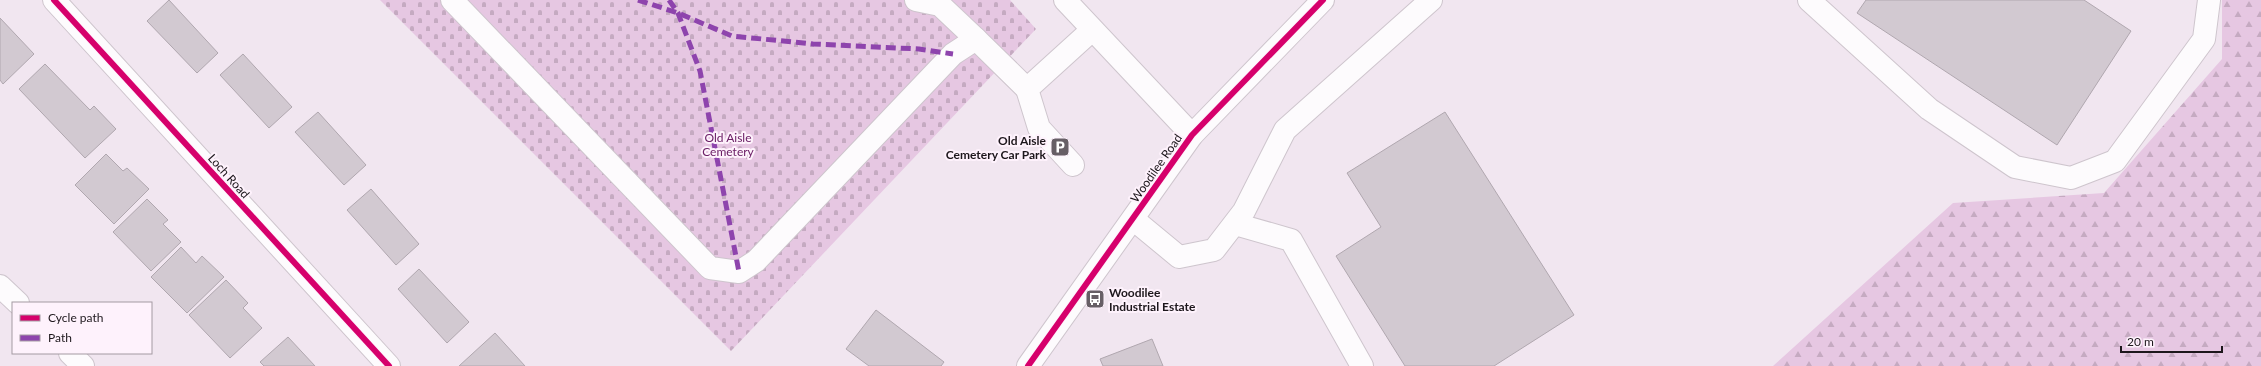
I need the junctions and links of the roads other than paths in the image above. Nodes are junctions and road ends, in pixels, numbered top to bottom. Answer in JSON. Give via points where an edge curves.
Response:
{"nodes":[{"id":1,"x":54,"y":0,"type":"edge"},
{"id":2,"x":452,"y":0,"type":"edge"},
{"id":3,"x":916,"y":0,"type":"edge"},
{"id":4,"x":1065,"y":0,"type":"edge"},
{"id":5,"x":1323,"y":0,"type":"edge"},
{"id":6,"x":1431,"y":0,"type":"edge"},
{"id":7,"x":1809,"y":0,"type":"edge"},
{"id":8,"x":2209,"y":0,"type":"edge"},
{"id":9,"x":1092,"y":30,"type":"junction"},
{"id":10,"x":976,"y":39,"type":"junction"},
{"id":11,"x":1027,"y":89,"type":"junction"},
{"id":12,"x":1192,"y":135,"type":"junction"},
{"id":13,"x":1073,"y":164,"type":"dead end"},
{"id":14,"x":1133,"y":219,"type":"junction"},
{"id":15,"x":1234,"y":224,"type":"junction"},
{"id":16,"x":0,"y":286,"type":"edge"},
{"id":17,"x":17,"y":302,"type":"edge"},
{"id":18,"x":71,"y":354,"type":"edge"},
{"id":19,"x":83,"y":366,"type":"edge"},
{"id":20,"x":389,"y":366,"type":"edge"},
{"id":21,"x":1028,"y":366,"type":"edge"},
{"id":22,"x":1362,"y":366,"type":"edge"}],
"edges":[{"from":1,"to":20,"type":"street","name":"Loch Road"},
{"from":2,"to":10,"type":"street","via":[[710,268],[739,272],[756,261],[953,54]]},
{"from":3,"to":10,"type":"street","via":[[940,5]]},
{"from":4,"to":9,"type":"street"},
{"from":5,"to":12,"type":"street","name":"Woodilee Road"},
{"from":6,"to":15,"type":"street","via":[[1286,130],[1244,211]]},
{"from":7,"to":8,"type":"street","via":[[1936,114],[2015,167],[2071,178],[2115,161],[2204,39]]},
{"from":9,"to":11,"type":"street"},
{"from":9,"to":12,"type":"street"},
{"from":10,"to":11,"type":"street"},
{"from":11,"to":13,"type":"street","via":[[1039,128]]},
{"from":12,"to":14,"type":"street","name":"Woodilee Road"},
{"from":14,"to":15,"type":"street","via":[[1179,257],[1214,250]]},
{"from":14,"to":21,"type":"street","name":"Woodilee Road"},
{"from":15,"to":22,"type":"street","via":[[1291,240]]},
{"from":16,"to":17,"type":"street"},
{"from":18,"to":19,"type":"street"}]}
